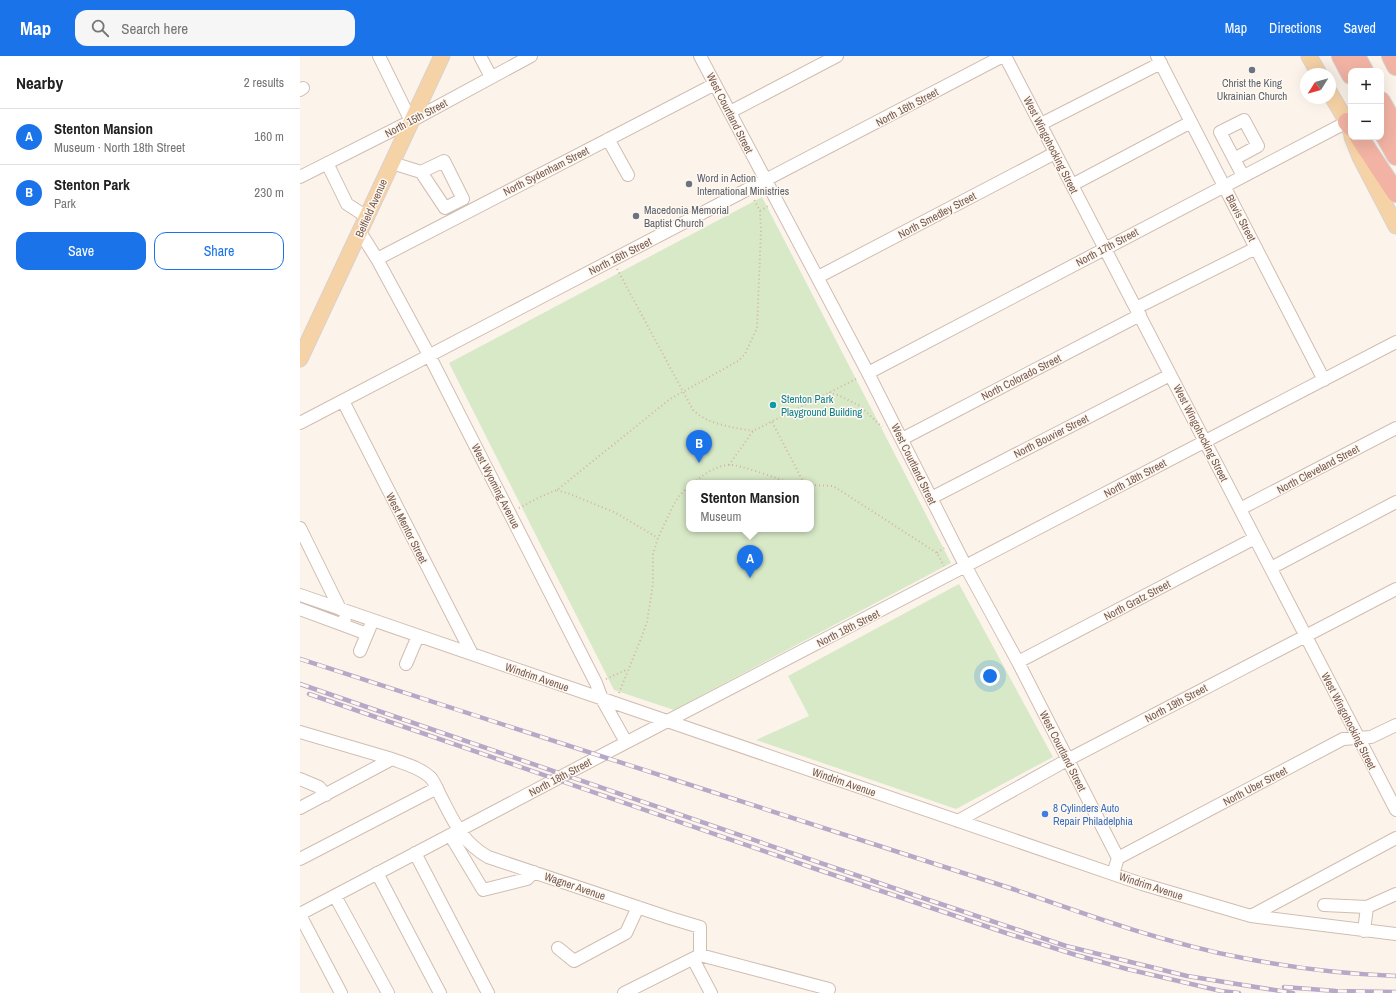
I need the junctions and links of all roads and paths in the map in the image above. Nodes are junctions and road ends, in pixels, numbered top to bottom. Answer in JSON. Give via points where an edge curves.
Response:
{"nodes":[{"id":1,"x":379,"y":56,"type":"edge"},
{"id":2,"x":442,"y":56,"type":"edge"},
{"id":3,"x":480,"y":56,"type":"edge"},
{"id":4,"x":531,"y":56,"type":"edge"},
{"id":5,"x":700,"y":56,"type":"edge"},
{"id":6,"x":837,"y":56,"type":"edge"},
{"id":7,"x":1004,"y":56,"type":"edge"},
{"id":8,"x":1309,"y":56,"type":"edge"},
{"id":9,"x":1341,"y":56,"type":"edge"},
{"id":10,"x":1356,"y":56,"type":"edge"},
{"id":11,"x":1391,"y":56,"type":"edge"},
{"id":12,"x":1159,"y":60,"type":"edge"},
{"id":13,"x":1396,"y":66,"type":"edge"},
{"id":14,"x":1316,"y":68,"type":"edge"},
{"id":15,"x":1362,"y":68,"type":"edge"},
{"id":16,"x":1348,"y":69,"type":"edge"},
{"id":17,"x":491,"y":77,"type":"junction"},
{"id":18,"x":715,"y":84,"type":"junction"},
{"id":19,"x":1336,"y":104,"type":"edge"},
{"id":20,"x":1383,"y":104,"type":"edge"},
{"id":21,"x":730,"y":112,"type":"junction"},
{"id":22,"x":411,"y":121,"type":"junction"},
{"id":23,"x":1191,"y":122,"type":"junction"},
{"id":24,"x":1040,"y":124,"type":"junction"},
{"id":25,"x":1348,"y":126,"type":"edge"},
{"id":26,"x":1396,"y":128,"type":"edge"},
{"id":27,"x":1348,"y":131,"type":"edge"},
{"id":28,"x":1384,"y":135,"type":"edge"},
{"id":29,"x":608,"y":140,"type":"junction"},
{"id":30,"x":1354,"y":140,"type":"edge"},
{"id":31,"x":1361,"y":140,"type":"edge"},
{"id":32,"x":1055,"y":153,"type":"junction"},
{"id":33,"x":1396,"y":156,"type":"edge"},
{"id":34,"x":1234,"y":160,"type":"dead end"},
{"id":35,"x":327,"y":163,"type":"junction"},
{"id":36,"x":392,"y":163,"type":"junction"},
{"id":37,"x":421,"y":172,"type":"dead end"},
{"id":38,"x":628,"y":175,"type":"dead end"},
{"id":39,"x":1243,"y":176,"type":"junction"},
{"id":40,"x":300,"y":177,"type":"edge"},
{"id":41,"x":766,"y":181,"type":"junction"},
{"id":42,"x":1072,"y":185,"type":"junction"},
{"id":43,"x":1224,"y":186,"type":"junction"},
{"id":44,"x":748,"y":190,"type":"junction"},
{"id":45,"x":1396,"y":193,"type":"edge"},
{"id":46,"x":367,"y":217,"type":"junction"},
{"id":47,"x":1396,"y":226,"type":"edge"},
{"id":48,"x":360,"y":232,"type":"junction"},
{"id":49,"x":1105,"y":248,"type":"junction"},
{"id":50,"x":1256,"y":248,"type":"junction"},
{"id":51,"x":378,"y":259,"type":"junction"},
{"id":52,"x":613,"y":260,"type":"junction"},
{"id":53,"x":818,"y":277,"type":"junction"},
{"id":54,"x":1138,"y":312,"type":"junction"},
{"id":55,"x":1396,"y":342,"type":"edge"},
{"id":56,"x":429,"y":355,"type":"junction"},
{"id":57,"x":300,"y":359,"type":"edge"},
{"id":58,"x":868,"y":373,"type":"junction"},
{"id":59,"x":1170,"y":375,"type":"junction"},
{"id":60,"x":1324,"y":380,"type":"junction"},
{"id":61,"x":682,"y":391,"type":"junction"},
{"id":62,"x":828,"y":393,"type":"junction"},
{"id":63,"x":343,"y":401,"type":"junction"},
{"id":64,"x":772,"y":422,"type":"junction"},
{"id":65,"x":300,"y":423,"type":"edge"},
{"id":66,"x":1396,"y":428,"type":"edge"},
{"id":67,"x":753,"y":431,"type":"junction"},
{"id":68,"x":902,"y":439,"type":"junction"},
{"id":69,"x":1205,"y":441,"type":"junction"},
{"id":70,"x":729,"y":465,"type":"junction"},
{"id":71,"x":697,"y":480,"type":"edge"},
{"id":72,"x":781,"y":480,"type":"edge"},
{"id":73,"x":802,"y":480,"type":"edge"},
{"id":74,"x":814,"y":485,"type":"edge"},
{"id":75,"x":686,"y":489,"type":"edge"},
{"id":76,"x":557,"y":490,"type":"junction"},
{"id":77,"x":931,"y":498,"type":"junction"},
{"id":78,"x":1396,"y":502,"type":"edge"},
{"id":79,"x":1240,"y":509,"type":"junction"},
{"id":80,"x":510,"y":514,"type":"junction"},
{"id":81,"x":300,"y":528,"type":"edge"},
{"id":82,"x":658,"y":538,"type":"junction"},
{"id":83,"x":1255,"y":538,"type":"junction"},
{"id":84,"x":966,"y":567,"type":"junction"},
{"id":85,"x":1271,"y":568,"type":"junction"},
{"id":86,"x":949,"y":576,"type":"junction"},
{"id":87,"x":1396,"y":589,"type":"edge"},
{"id":88,"x":300,"y":596,"type":"edge"},
{"id":89,"x":300,"y":609,"type":"edge"},
{"id":90,"x":344,"y":611,"type":"junction"},
{"id":91,"x":372,"y":620,"type":"junction"},
{"id":92,"x":343,"y":625,"type":"junction"},
{"id":93,"x":367,"y":634,"type":"junction"},
{"id":94,"x":418,"y":636,"type":"junction"},
{"id":95,"x":1306,"y":636,"type":"junction"},
{"id":96,"x":360,"y":651,"type":"dead end"},
{"id":97,"x":472,"y":654,"type":"junction"},
{"id":98,"x":1018,"y":662,"type":"junction"},
{"id":99,"x":406,"y":664,"type":"dead end"},
{"id":100,"x":629,"y":669,"type":"junction"},
{"id":101,"x":596,"y":683,"type":"junction"},
{"id":102,"x":602,"y":699,"type":"junction"},
{"id":103,"x":615,"y":703,"type":"junction"},
{"id":104,"x":667,"y":721,"type":"junction"},
{"id":105,"x":1396,"y":725,"type":"edge"},
{"id":106,"x":300,"y":732,"type":"edge"},
{"id":107,"x":1358,"y":738,"type":"junction"},
{"id":108,"x":626,"y":742,"type":"junction"},
{"id":109,"x":392,"y":759,"type":"junction"},
{"id":110,"x":1067,"y":760,"type":"junction"},
{"id":111,"x":300,"y":779,"type":"edge"},
{"id":112,"x":436,"y":788,"type":"junction"},
{"id":113,"x":326,"y":795,"type":"junction"},
{"id":114,"x":300,"y":808,"type":"edge"},
{"id":115,"x":1396,"y":810,"type":"edge"},
{"id":116,"x":958,"y":821,"type":"junction"},
{"id":117,"x":454,"y":833,"type":"junction"},
{"id":118,"x":1396,"y":838,"type":"edge"},
{"id":119,"x":415,"y":853,"type":"junction"},
{"id":120,"x":1118,"y":858,"type":"junction"},
{"id":121,"x":300,"y":859,"type":"edge"},
{"id":122,"x":534,"y":872,"type":"junction"},
{"id":123,"x":377,"y":873,"type":"junction"},
{"id":124,"x":1113,"y":874,"type":"junction"},
{"id":125,"x":1396,"y":894,"type":"edge"},
{"id":126,"x":335,"y":896,"type":"junction"},
{"id":127,"x":1324,"y":905,"type":"dead end"},
{"id":128,"x":638,"y":907,"type":"junction"},
{"id":129,"x":1367,"y":907,"type":"junction"},
{"id":130,"x":300,"y":914,"type":"edge"},
{"id":131,"x":1251,"y":916,"type":"junction"},
{"id":132,"x":1364,"y":931,"type":"junction"},
{"id":133,"x":1396,"y":934,"type":"edge"},
{"id":134,"x":558,"y":948,"type":"dead end"},
{"id":135,"x":696,"y":957,"type":"junction"},
{"id":136,"x":341,"y":993,"type":"edge"},
{"id":137,"x":388,"y":993,"type":"edge"},
{"id":138,"x":440,"y":993,"type":"edge"},
{"id":139,"x":488,"y":993,"type":"edge"},
{"id":140,"x":624,"y":993,"type":"edge"},
{"id":141,"x":711,"y":993,"type":"edge"},
{"id":142,"x":827,"y":993,"type":"edge"}],
"edges":[{"from":1,"to":22,"type":"street"},
{"from":2,"to":22,"type":"main road","name":"Belfield Avenue"},
{"from":3,"to":17,"type":"street"},
{"from":4,"to":17,"type":"street","name":"North 15th Street"},
{"from":5,"to":18,"type":"street","name":"West Courtland Street"},
{"from":6,"to":21,"type":"street"},
{"from":7,"to":24,"type":"street","name":"West Wingohocking Street"},
{"from":7,"to":41,"type":"street","name":"North 16th Street"},
{"from":8,"to":14,"type":"main road"},
{"from":9,"to":16,"type":"highway"},
{"from":10,"to":15,"type":"highway"},
{"from":11,"to":13,"type":"highway"},
{"from":12,"to":23,"type":"street","name":"Blavis Street"},
{"from":12,"to":24,"type":"street"},
{"from":17,"to":22,"type":"street","name":"North 15th Street"},
{"from":18,"to":21,"type":"street","name":"West Courtland Street"},
{"from":18,"to":29,"type":"street","name":"North Sydenham Street"},
{"from":19,"to":25,"type":"main road"},
{"from":20,"to":26,"type":"highway"},
{"from":21,"to":41,"type":"street","name":"West Courtland Street"},
{"from":22,"to":35,"type":"street","name":"North 15th Street"},
{"from":22,"to":36,"type":"main road","name":"Belfield Avenue"},
{"from":23,"to":42,"type":"street"},
{"from":23,"to":43,"type":"street","name":"Blavis Street"},
{"from":24,"to":32,"type":"street","name":"West Wingohocking Street"},
{"from":27,"to":39,"type":"street","name":"North 17th Street"},
{"from":28,"to":33,"type":"highway"},
{"from":29,"to":38,"type":"street"},
{"from":29,"to":51,"type":"street","name":"North Sydenham Street"},
{"from":30,"to":47,"type":"main road"},
{"from":31,"to":45,"type":"highway"},
{"from":32,"to":42,"type":"street","name":"West Wingohocking Street"},
{"from":32,"to":53,"type":"street","name":"North Smedley Street"},
{"from":34,"to":39,"type":"street"},
{"from":35,"to":40,"type":"street","name":"North 15th Street"},
{"from":35,"to":46,"type":"street","via":[[347,204]]},
{"from":36,"to":37,"type":"street"},
{"from":36,"to":46,"type":"main road","name":"Belfield Avenue"},
{"from":39,"to":43,"type":"street","name":"North 17th Street"},
{"from":41,"to":44,"type":"street","name":"North 16th Street"},
{"from":41,"to":53,"type":"street","name":"West Courtland Street"},
{"from":42,"to":49,"type":"street","name":"West Wingohocking Street"},
{"from":43,"to":49,"type":"street","name":"North 17th Street"},
{"from":43,"to":50,"type":"street","name":"Blavis Street"},
{"from":44,"to":52,"type":"street","name":"North 16th Street"},
{"from":44,"to":61,"type":"path","via":[[760,211],[757,328],[745,354],[738,361]]},
{"from":46,"to":48,"type":"main road","name":"Belfield Avenue"},
{"from":48,"to":51,"type":"street","name":"West Wyoming Avenue"},
{"from":48,"to":57,"type":"main road","name":"Belfield Avenue"},
{"from":49,"to":54,"type":"street","name":"West Wingohocking Street"},
{"from":49,"to":58,"type":"street","name":"North 17th Street"},
{"from":50,"to":54,"type":"street","name":"North Colorado Street"},
{"from":50,"to":60,"type":"street","name":"Blavis Street"},
{"from":51,"to":56,"type":"street","name":"West Wyoming Avenue"},
{"from":52,"to":56,"type":"street","name":"North 16th Street"},
{"from":52,"to":61,"type":"path"},
{"from":53,"to":58,"type":"street","name":"West Courtland Street"},
{"from":54,"to":59,"type":"street","name":"West Wingohocking Street"},
{"from":54,"to":68,"type":"street","name":"North Colorado Street"},
{"from":55,"to":60,"type":"street","name":"North 18th Street"},
{"from":56,"to":63,"type":"street","name":"North 16th Street"},
{"from":56,"to":80,"type":"street","name":"West Wyoming Avenue"},
{"from":58,"to":62,"type":"path"},
{"from":58,"to":68,"type":"street","name":"West Courtland Street"},
{"from":59,"to":69,"type":"street","name":"West Wingohocking Street"},
{"from":59,"to":77,"type":"street","name":"North Bouvier Street"},
{"from":60,"to":69,"type":"street","name":"North 18th Street"},
{"from":61,"to":67,"type":"path","via":[[693,410],[706,420]]},
{"from":61,"to":76,"type":"path"},
{"from":62,"to":64,"type":"path"},
{"from":62,"to":68,"type":"path","via":[[860,406],[879,425]]},
{"from":63,"to":65,"type":"street","name":"North 16th Street"},
{"from":63,"to":97,"type":"street","name":"West Mentor Street"},
{"from":64,"to":67,"type":"path"},
{"from":64,"to":73,"type":"path"},
{"from":66,"to":79,"type":"street","name":"North Cleveland Street"},
{"from":67,"to":70,"type":"path"},
{"from":68,"to":77,"type":"street","name":"West Courtland Street"},
{"from":69,"to":79,"type":"street","name":"West Wingohocking Street"},
{"from":69,"to":84,"type":"street","name":"North 18th Street"},
{"from":70,"to":71,"type":"path","via":[[710,471]]},
{"from":70,"to":72,"type":"path"},
{"from":74,"to":86,"type":"path","via":[[833,486],[841,490],[936,553]]},
{"from":75,"to":82,"type":"path","via":[[673,506]]},
{"from":76,"to":80,"type":"path"},
{"from":76,"to":82,"type":"path","via":[[616,512]]},
{"from":77,"to":84,"type":"street","name":"West Courtland Street"},
{"from":78,"to":85,"type":"street"},
{"from":79,"to":83,"type":"street","name":"West Wingohocking Street"},
{"from":80,"to":101,"type":"street","name":"West Wyoming Avenue"},
{"from":81,"to":90,"type":"street"},
{"from":82,"to":100,"type":"path","via":[[653,554],[654,584],[647,622]]},
{"from":83,"to":85,"type":"street","name":"West Wingohocking Street"},
{"from":83,"to":98,"type":"street","name":"North Gratz Street"},
{"from":84,"to":86,"type":"street","name":"North 18th Street"},
{"from":84,"to":98,"type":"street","name":"West Courtland Street"},
{"from":85,"to":95,"type":"street","name":"West Wingohocking Street"},
{"from":86,"to":104,"type":"street","name":"North 18th Street"},
{"from":87,"to":95,"type":"street","name":"North 19th Street"},
{"from":88,"to":90,"type":"street","name":"Windrim Avenue"},
{"from":89,"to":92,"type":"street"},
{"from":90,"to":91,"type":"street","name":"Windrim Avenue"},
{"from":90,"to":92,"type":"street"},
{"from":91,"to":93,"type":"street"},
{"from":91,"to":94,"type":"street","name":"Windrim Avenue"},
{"from":92,"to":93,"type":"street"},
{"from":93,"to":96,"type":"street"},
{"from":94,"to":97,"type":"street","name":"Windrim Avenue"},
{"from":94,"to":99,"type":"street"},
{"from":95,"to":107,"type":"street","name":"West Wingohocking Street"},
{"from":95,"to":110,"type":"street","name":"North 19th Street"},
{"from":97,"to":102,"type":"street","name":"Windrim Avenue"},
{"from":98,"to":110,"type":"street","name":"West Courtland Street"},
{"from":100,"to":101,"type":"path"},
{"from":100,"to":103,"type":"path"},
{"from":101,"to":102,"type":"street","name":"West Wyoming Avenue"},
{"from":102,"to":103,"type":"street","name":"Windrim Avenue"},
{"from":102,"to":108,"type":"street","name":"West Wyoming Avenue"},
{"from":103,"to":104,"type":"street","name":"Windrim Avenue"},
{"from":104,"to":108,"type":"street","name":"North 18th Street"},
{"from":104,"to":116,"type":"street","name":"Windrim Avenue"},
{"from":105,"to":107,"type":"street","name":"North Uber Street","via":[[1371,737]]},
{"from":106,"to":109,"type":"street"},
{"from":107,"to":115,"type":"street","name":"West Wingohocking Street"},
{"from":107,"to":120,"type":"street","name":"North Uber Street","via":[[1343,739]]},
{"from":108,"to":117,"type":"street","name":"North 18th Street"},
{"from":109,"to":112,"type":"street","via":[[419,770],[431,778]]},
{"from":109,"to":113,"type":"street"},
{"from":110,"to":116,"type":"street","name":"North 19th Street"},
{"from":110,"to":120,"type":"street","name":"West Courtland Street"},
{"from":111,"to":113,"type":"street","via":[[319,787]]},
{"from":112,"to":117,"type":"street"},
{"from":112,"to":121,"type":"street"},
{"from":113,"to":114,"type":"street"},
{"from":116,"to":124,"type":"street","name":"Windrim Avenue"},
{"from":117,"to":119,"type":"street","name":"North 18th Street"},
{"from":117,"to":122,"type":"street","name":"Wagner Avenue","via":[[488,857]]},
{"from":117,"to":122,"type":"street","via":[[483,890],[527,879]]},
{"from":118,"to":131,"type":"street"},
{"from":119,"to":123,"type":"street","name":"North 18th Street"},
{"from":119,"to":139,"type":"street"},
{"from":120,"to":124,"type":"street"},
{"from":122,"to":128,"type":"street","name":"Wagner Avenue"},
{"from":123,"to":126,"type":"street","name":"North 18th Street"},
{"from":123,"to":138,"type":"street"},
{"from":124,"to":131,"type":"street","name":"Windrim Avenue"},
{"from":125,"to":129,"type":"street"},
{"from":126,"to":130,"type":"street","name":"North 18th Street"},
{"from":126,"to":137,"type":"street"},
{"from":127,"to":129,"type":"street"},
{"from":128,"to":134,"type":"street","via":[[626,933],[574,961]]},
{"from":128,"to":135,"type":"street","name":"Wagner Avenue","via":[[700,927]]},
{"from":129,"to":132,"type":"street"},
{"from":130,"to":136,"type":"street"},
{"from":131,"to":132,"type":"street","name":"Windrim Avenue"},
{"from":132,"to":133,"type":"street","name":"Windrim Avenue"},
{"from":135,"to":140,"type":"street"},
{"from":135,"to":141,"type":"street"},
{"from":135,"to":142,"type":"street","via":[[829,989]]}]}
